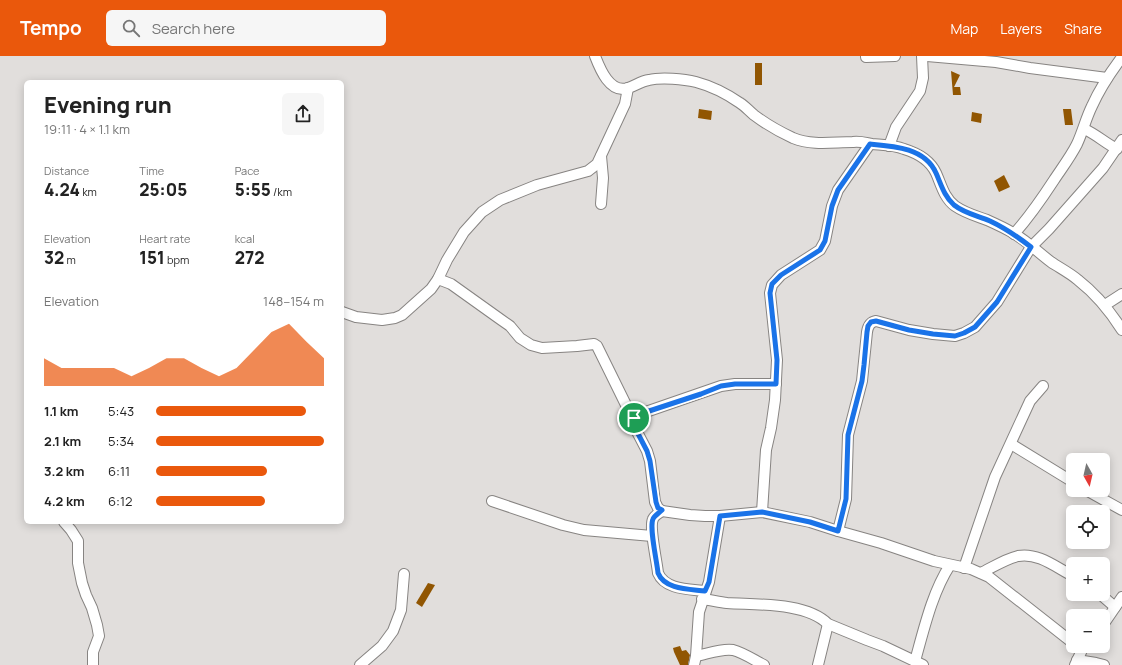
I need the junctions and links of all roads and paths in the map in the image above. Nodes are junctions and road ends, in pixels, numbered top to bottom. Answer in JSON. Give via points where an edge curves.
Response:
{"nodes":[{"id":1,"x":595,"y":56,"type":"edge"},
{"id":2,"x":895,"y":56,"type":"edge"},
{"id":3,"x":922,"y":56,"type":"edge"},
{"id":4,"x":927,"y":56,"type":"edge"},
{"id":5,"x":866,"y":57,"type":"dead end"},
{"id":6,"x":1122,"y":57,"type":"edge"},
{"id":7,"x":953,"y":58,"type":"edge"},
{"id":8,"x":1106,"y":78,"type":"junction"},
{"id":9,"x":628,"y":88,"type":"junction"},
{"id":10,"x":1084,"y":129,"type":"junction"},
{"id":11,"x":870,"y":144,"type":"junction"},
{"id":12,"x":1119,"y":145,"type":"edge"},
{"id":13,"x":889,"y":146,"type":"junction"},
{"id":14,"x":601,"y":156,"type":"junction"},
{"id":15,"x":601,"y":204,"type":"dead end"},
{"id":16,"x":1014,"y":234,"type":"junction"},
{"id":17,"x":1031,"y":247,"type":"junction"},
{"id":18,"x":438,"y":279,"type":"junction"},
{"id":19,"x":1122,"y":294,"type":"edge"},
{"id":20,"x":1105,"y":305,"type":"junction"},
{"id":21,"x":344,"y":313,"type":"edge"},
{"id":22,"x":1122,"y":330,"type":"edge"},
{"id":23,"x":776,"y":384,"type":"junction"},
{"id":24,"x":1043,"y":386,"type":"dead end"},
{"id":25,"x":634,"y":418,"type":"junction"},
{"id":26,"x":1011,"y":444,"type":"junction"},
{"id":27,"x":1066,"y":478,"type":"edge"},
{"id":28,"x":1099,"y":497,"type":"edge"},
{"id":29,"x":492,"y":501,"type":"dead end"},
{"id":30,"x":662,"y":510,"type":"junction"},
{"id":31,"x":1122,"y":510,"type":"edge"},
{"id":32,"x":762,"y":512,"type":"junction"},
{"id":33,"x":720,"y":516,"type":"junction"},
{"id":34,"x":66,"y":524,"type":"edge"},
{"id":35,"x":838,"y":531,"type":"junction"},
{"id":36,"x":652,"y":536,"type":"junction"},
{"id":37,"x":950,"y":565,"type":"junction"},
{"id":38,"x":964,"y":568,"type":"junction"},
{"id":39,"x":1066,"y":572,"type":"edge"},
{"id":40,"x":981,"y":573,"type":"junction"},
{"id":41,"x":404,"y":574,"type":"dead end"},
{"id":42,"x":704,"y":595,"type":"junction"},
{"id":43,"x":1122,"y":597,"type":"edge"},
{"id":44,"x":1108,"y":601,"type":"edge"},
{"id":45,"x":1115,"y":607,"type":"junction"},
{"id":46,"x":1110,"y":614,"type":"edge"},
{"id":47,"x":828,"y":624,"type":"junction"},
{"id":48,"x":1066,"y":637,"type":"edge"},
{"id":49,"x":1080,"y":653,"type":"edge"},
{"id":50,"x":695,"y":660,"type":"edge"},
{"id":51,"x":919,"y":663,"type":"edge"},
{"id":52,"x":1076,"y":663,"type":"edge"},
{"id":53,"x":93,"y":665,"type":"edge"},
{"id":54,"x":360,"y":665,"type":"edge"},
{"id":55,"x":764,"y":665,"type":"edge"},
{"id":56,"x":818,"y":665,"type":"edge"},
{"id":57,"x":1104,"y":665,"type":"edge"}],
"edges":[{"from":1,"to":9,"type":"street","via":[[609,83],[622,90]]},
{"from":2,"to":5,"type":"street"},
{"from":3,"to":13,"type":"street","via":[[923,78],[920,91],[896,127]]},
{"from":4,"to":7,"type":"street"},
{"from":6,"to":8,"type":"street"},
{"from":7,"to":8,"type":"street"},
{"from":8,"to":10,"type":"street"},
{"from":9,"to":11,"type":"street","via":[[650,79],[660,78],[696,82],[740,103],[764,122],[795,139],[823,144],[854,141]]},
{"from":9,"to":14,"type":"street","via":[[625,104]]},
{"from":10,"to":12,"type":"street","via":[[1104,142]]},
{"from":10,"to":16,"type":"street","via":[[1042,200]]},
{"from":11,"to":13,"type":"street"},
{"from":11,"to":23,"type":"street","via":[[838,190],[823,246],[772,284],[770,293],[777,360]]},
{"from":12,"to":17,"type":"street","via":[[1103,168]]},
{"from":13,"to":16,"type":"street","via":[[921,155],[936,172],[942,189],[954,205]]},
{"from":14,"to":15,"type":"street"},
{"from":14,"to":18,"type":"street","via":[[597,164],[588,171],[537,185],[500,200],[482,212],[464,232]]},
{"from":16,"to":17,"type":"street"},
{"from":17,"to":20,"type":"street","via":[[1078,280]]},
{"from":17,"to":35,"type":"street","via":[[997,302],[975,327],[964,333],[955,336],[933,334],[876,321],[868,326],[862,381],[848,435],[846,499]]},
{"from":18,"to":21,"type":"street","via":[[431,289],[402,315],[395,318],[371,319]]},
{"from":18,"to":25,"type":"street","via":[[451,284],[510,326],[520,338],[531,345],[542,348],[594,344],[597,346]]},
{"from":19,"to":20,"type":"street"},
{"from":20,"to":22,"type":"street"},
{"from":23,"to":25,"type":"street","via":[[721,386]]},
{"from":23,"to":32,"type":"street","via":[[766,450]]},
{"from":24,"to":26,"type":"street","via":[[1030,401]]},
{"from":25,"to":30,"type":"street","via":[[634,426],[650,461],[656,502]]},
{"from":26,"to":27,"type":"street"},
{"from":26,"to":38,"type":"street","via":[[995,477]]},
{"from":28,"to":31,"type":"street"},
{"from":29,"to":36,"type":"street","via":[[584,530]]},
{"from":30,"to":33,"type":"street","via":[[690,515]]},
{"from":30,"to":36,"type":"street","via":[[653,518]]},
{"from":32,"to":33,"type":"street"},
{"from":32,"to":35,"type":"street"},
{"from":33,"to":42,"type":"street","via":[[709,582]]},
{"from":34,"to":53,"type":"street","via":[[78,542],[78,563],[82,583],[97,625],[99,636],[93,652]]},
{"from":35,"to":37,"type":"street"},
{"from":36,"to":42,"type":"street","via":[[660,578],[667,583]]},
{"from":37,"to":38,"type":"street"},
{"from":37,"to":51,"type":"street","via":[[934,598]]},
{"from":38,"to":40,"type":"street"},
{"from":39,"to":40,"type":"street","via":[[1029,555],[1016,556]]},
{"from":40,"to":48,"type":"street"},
{"from":41,"to":54,"type":"street","via":[[401,610],[392,631],[382,646]]},
{"from":42,"to":47,"type":"street","via":[[726,602],[781,606],[808,612],[824,619]]},
{"from":42,"to":50,"type":"street","via":[[698,612]]},
{"from":43,"to":45,"type":"street"},
{"from":44,"to":45,"type":"street"},
{"from":45,"to":46,"type":"street"},
{"from":47,"to":51,"type":"street"},
{"from":47,"to":56,"type":"street"},
{"from":49,"to":52,"type":"street"},
{"from":50,"to":55,"type":"street","via":[[732,650]]},
{"from":52,"to":57,"type":"street"}]}
